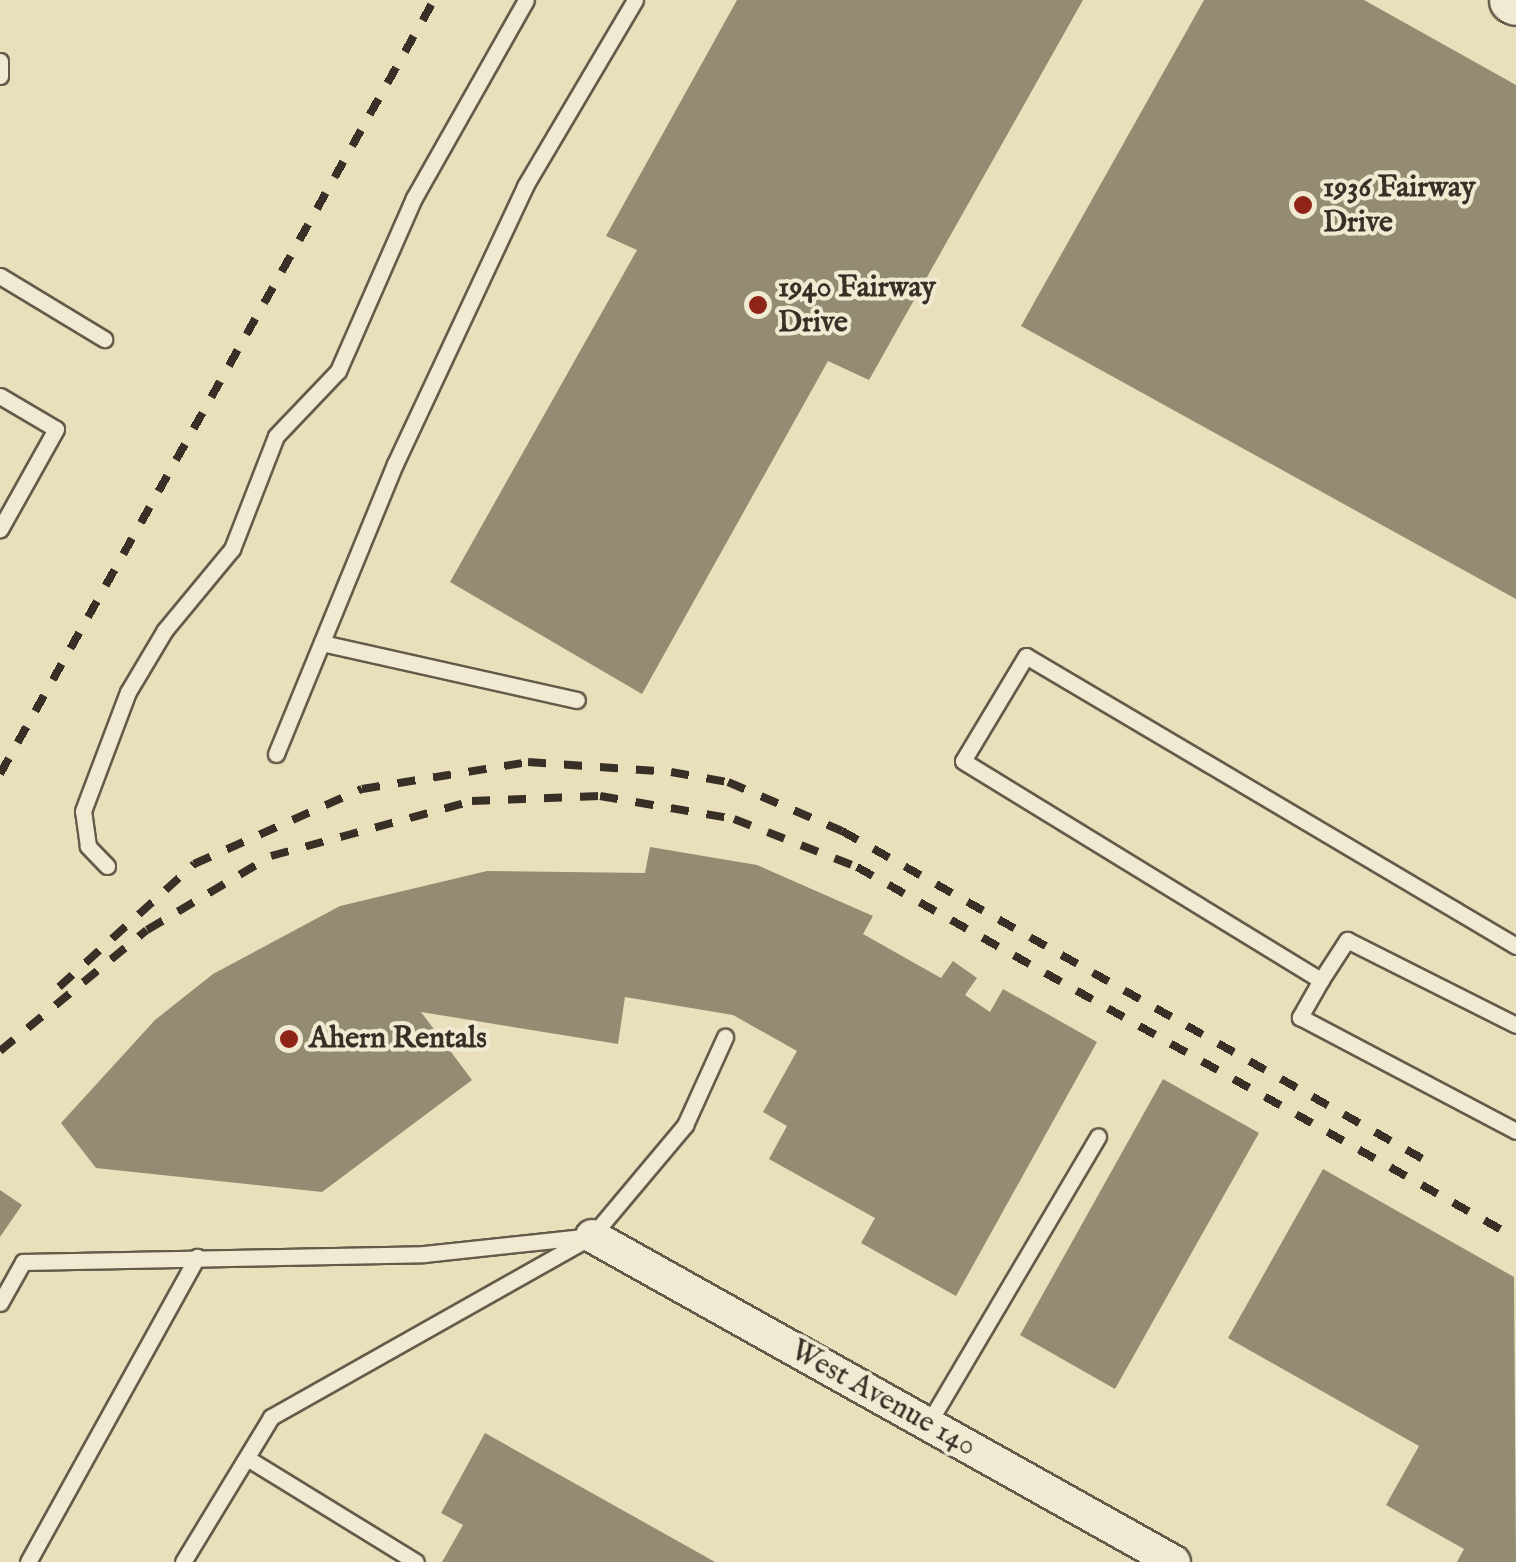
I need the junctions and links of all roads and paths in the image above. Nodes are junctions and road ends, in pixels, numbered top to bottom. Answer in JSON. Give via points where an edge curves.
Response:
{"nodes":[{"id":1,"x":526,"y":0,"type":"edge"},
{"id":2,"x":636,"y":0,"type":"edge"},
{"id":3,"x":0,"y":61,"type":"edge"},
{"id":4,"x":0,"y":76,"type":"edge"},
{"id":5,"x":0,"y":276,"type":"edge"},
{"id":6,"x":104,"y":340,"type":"dead end"},
{"id":7,"x":0,"y":396,"type":"edge"},
{"id":8,"x":0,"y":528,"type":"edge"},
{"id":9,"x":322,"y":643,"type":"junction"},
{"id":10,"x":576,"y":700,"type":"dead end"},
{"id":11,"x":276,"y":754,"type":"dead end"},
{"id":12,"x":107,"y":866,"type":"dead end"},
{"id":13,"x":1516,"y":946,"type":"edge"},
{"id":14,"x":1321,"y":980,"type":"junction"},
{"id":15,"x":1516,"y":1026,"type":"edge"},
{"id":16,"x":725,"y":1037,"type":"dead end"},
{"id":17,"x":1516,"y":1132,"type":"edge"},
{"id":18,"x":1098,"y":1137,"type":"dead end"},
{"id":19,"x":592,"y":1236,"type":"junction"},
{"id":20,"x":197,"y":1257,"type":"junction"},
{"id":21,"x":0,"y":1303,"type":"edge"},
{"id":22,"x":928,"y":1424,"type":"junction"},
{"id":23,"x":247,"y":1458,"type":"junction"},
{"id":24,"x":28,"y":1562,"type":"edge"},
{"id":25,"x":184,"y":1562,"type":"edge"},
{"id":26,"x":416,"y":1562,"type":"edge"},
{"id":27,"x":1174,"y":1562,"type":"edge"}],
"edges":[{"from":1,"to":12,"type":"lane","via":[[414,198],[338,371],[276,436],[232,549],[165,630],[128,692],[83,811],[88,846]]},
{"from":2,"to":9,"type":"lane","via":[[525,186]]},
{"from":3,"to":4,"type":"lane"},
{"from":5,"to":6,"type":"lane"},
{"from":7,"to":8,"type":"lane","via":[[56,429]]},
{"from":9,"to":10,"type":"lane"},
{"from":9,"to":11,"type":"lane"},
{"from":13,"to":14,"type":"lane","via":[[1026,656],[964,761]]},
{"from":14,"to":15,"type":"lane","via":[[1347,940]]},
{"from":14,"to":17,"type":"lane","via":[[1300,1017]]},
{"from":16,"to":19,"type":"lane","via":[[686,1125]]},
{"from":18,"to":22,"type":"lane"},
{"from":19,"to":20,"type":"lane","via":[[424,1254]]},
{"from":19,"to":22,"type":"street","name":"West Avenue 140"},
{"from":19,"to":23,"type":"lane","via":[[271,1417]]},
{"from":20,"to":21,"type":"lane","via":[[23,1262]]},
{"from":20,"to":24,"type":"lane"},
{"from":22,"to":27,"type":"street","name":"West Avenue 140"},
{"from":23,"to":25,"type":"lane"},
{"from":23,"to":26,"type":"lane"}]}
